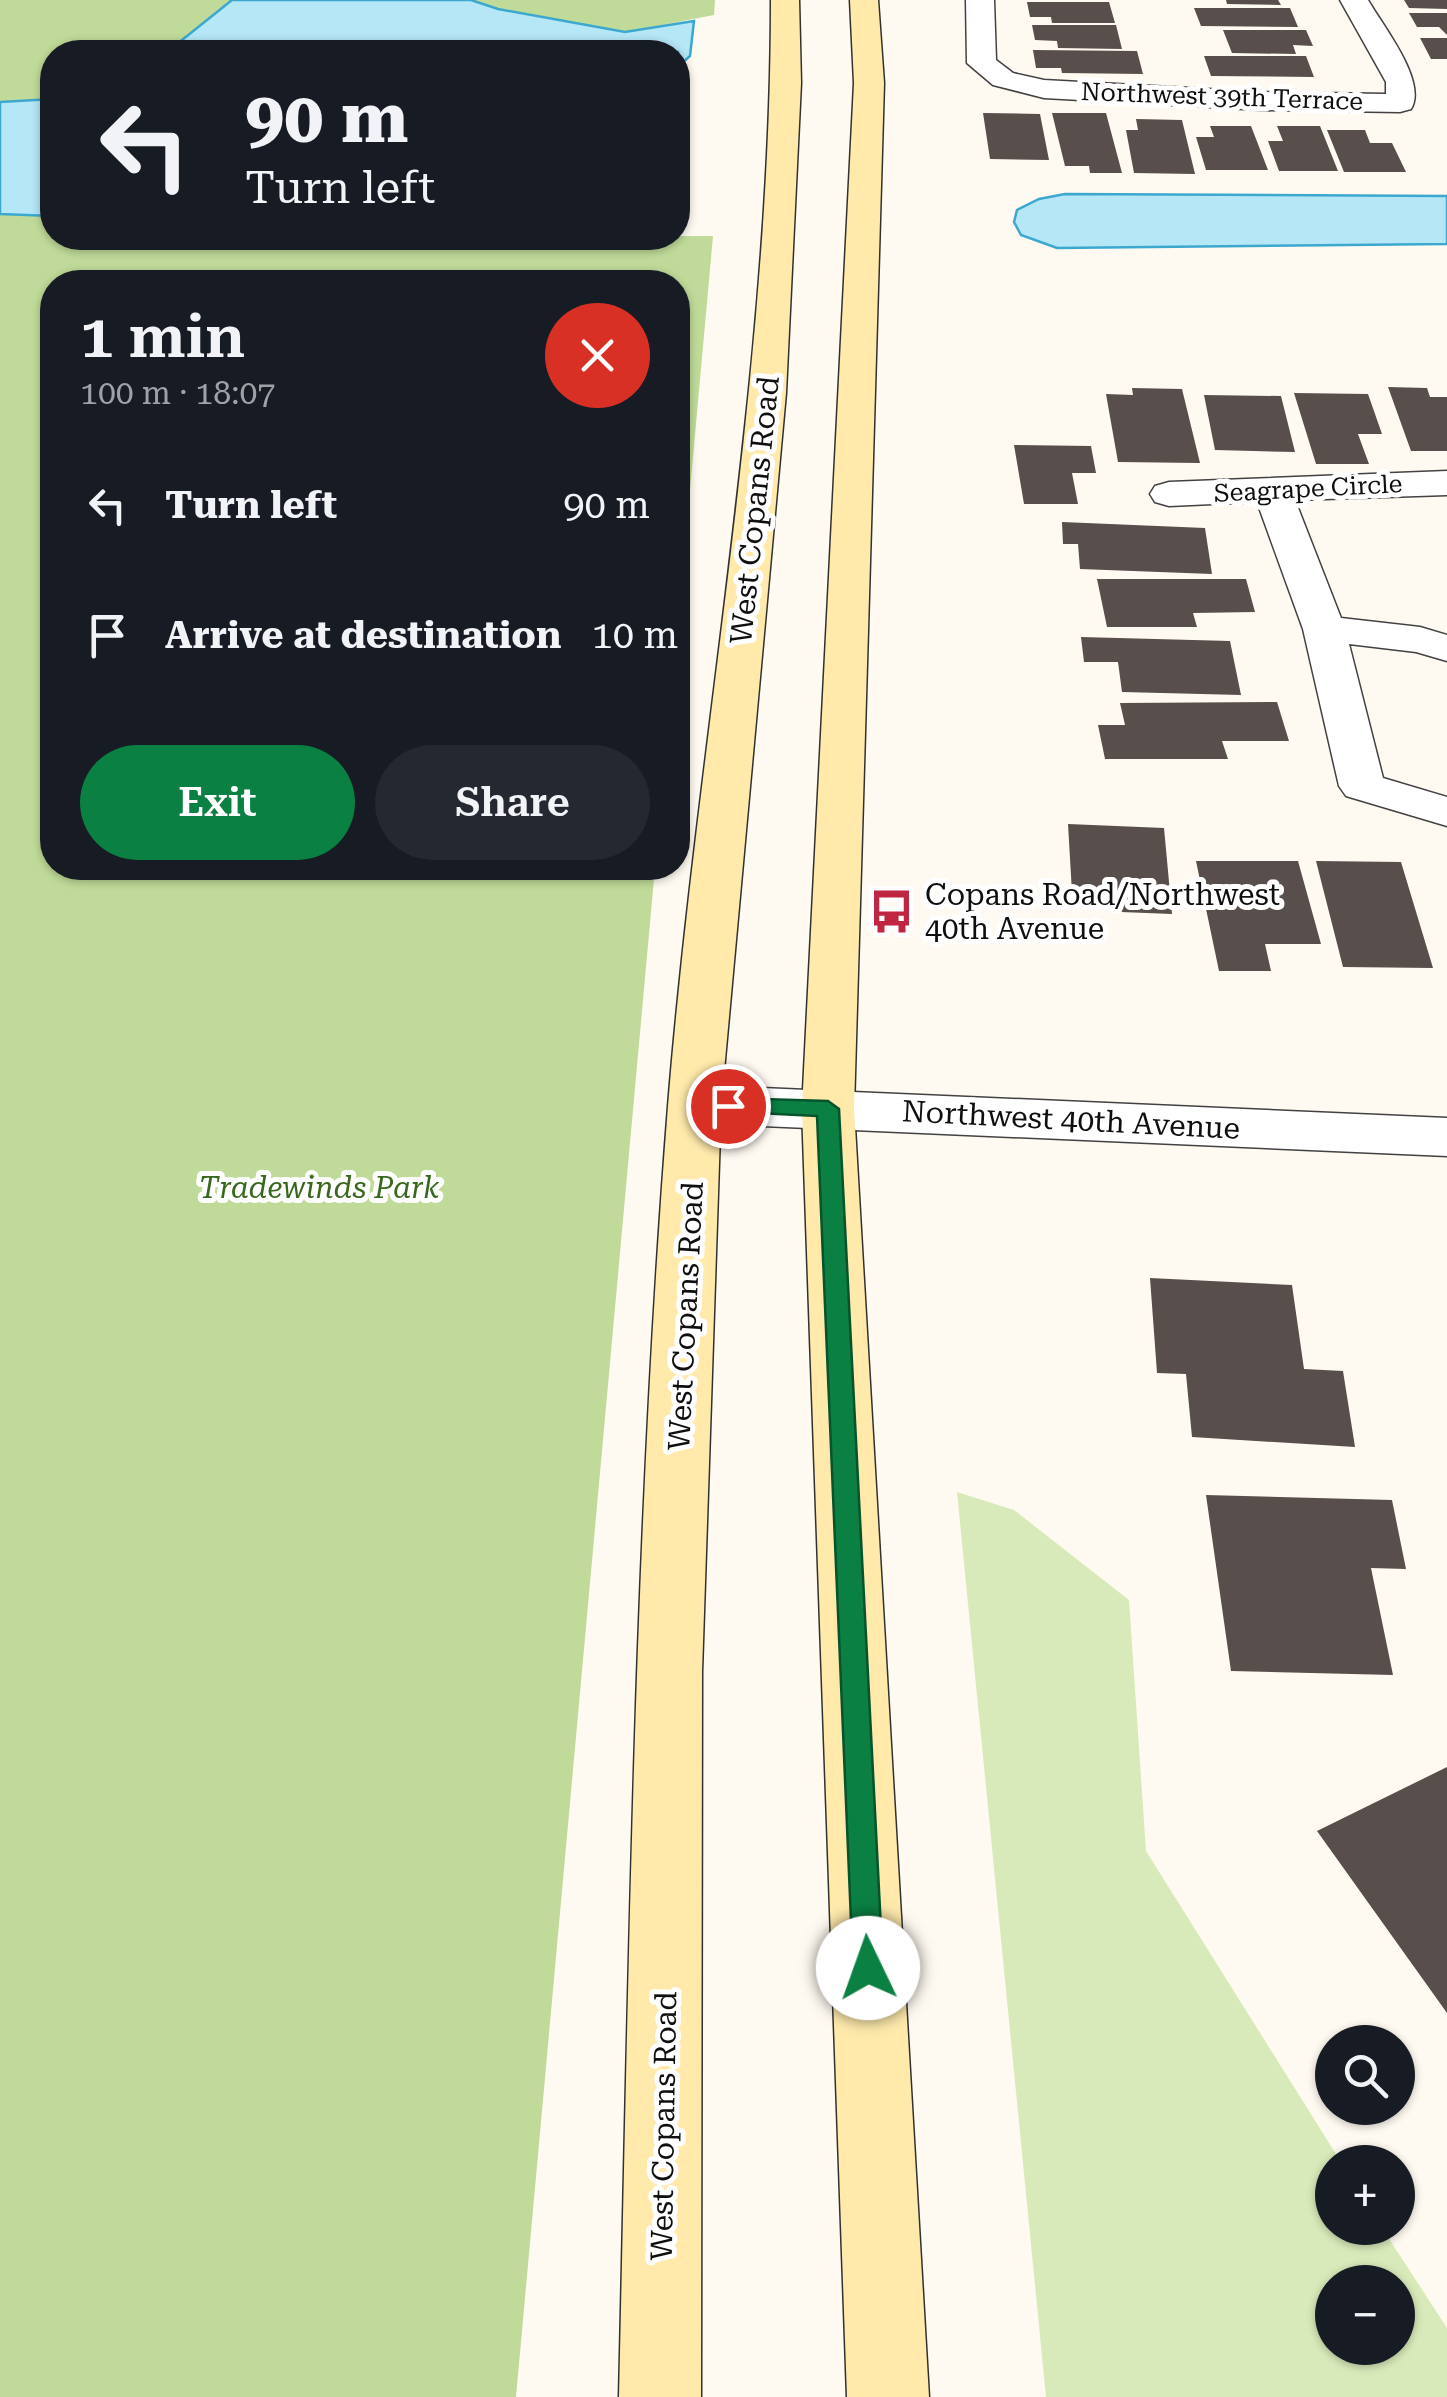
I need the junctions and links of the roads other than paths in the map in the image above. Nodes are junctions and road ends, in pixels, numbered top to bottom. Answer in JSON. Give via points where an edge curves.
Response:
{"nodes":[{"id":1,"x":785,"y":0,"type":"edge"},
{"id":2,"x":864,"y":0,"type":"edge"},
{"id":3,"x":980,"y":0,"type":"edge"},
{"id":4,"x":1354,"y":0,"type":"edge"},
{"id":5,"x":1447,"y":484,"type":"edge"},
{"id":6,"x":1273,"y":492,"type":"junction"},
{"id":7,"x":1169,"y":494,"type":"dead end"},
{"id":8,"x":1324,"y":629,"type":"junction"},
{"id":9,"x":1447,"y":648,"type":"edge"},
{"id":10,"x":1447,"y":812,"type":"edge"},
{"id":11,"x":695,"y":1104,"type":"junction"},
{"id":12,"x":828,"y":1109,"type":"junction"},
{"id":13,"x":1447,"y":1138,"type":"edge"},
{"id":14,"x":660,"y":2397,"type":"edge"},
{"id":15,"x":888,"y":2397,"type":"edge"}],
"edges":[{"from":1,"to":11,"type":"main road","name":"West Copans Road","via":[[768,393]]},
{"from":2,"to":12,"type":"main road","via":[[869,102]]},
{"from":3,"to":4,"type":"street","name":"Northwest 39th Terrace","via":[[982,62],[1003,79],[1044,89],[1400,103],[1401,82]]},
{"from":5,"to":6,"type":"street","name":"Seagrape Circle","via":[[1367,482]]},
{"from":6,"to":7,"type":"street","name":"Seagrape Circle"},
{"from":6,"to":8,"type":"street"},
{"from":8,"to":9,"type":"street"},
{"from":8,"to":10,"type":"street","via":[[1362,786]]},
{"from":11,"to":12,"type":"street","name":"Northwest 40th Avenue"},
{"from":11,"to":14,"type":"main road","name":"West Copans Road","via":[[670,1672]]},
{"from":12,"to":13,"type":"street","name":"Northwest 40th Avenue"},
{"from":12,"to":15,"type":"main road"}]}
